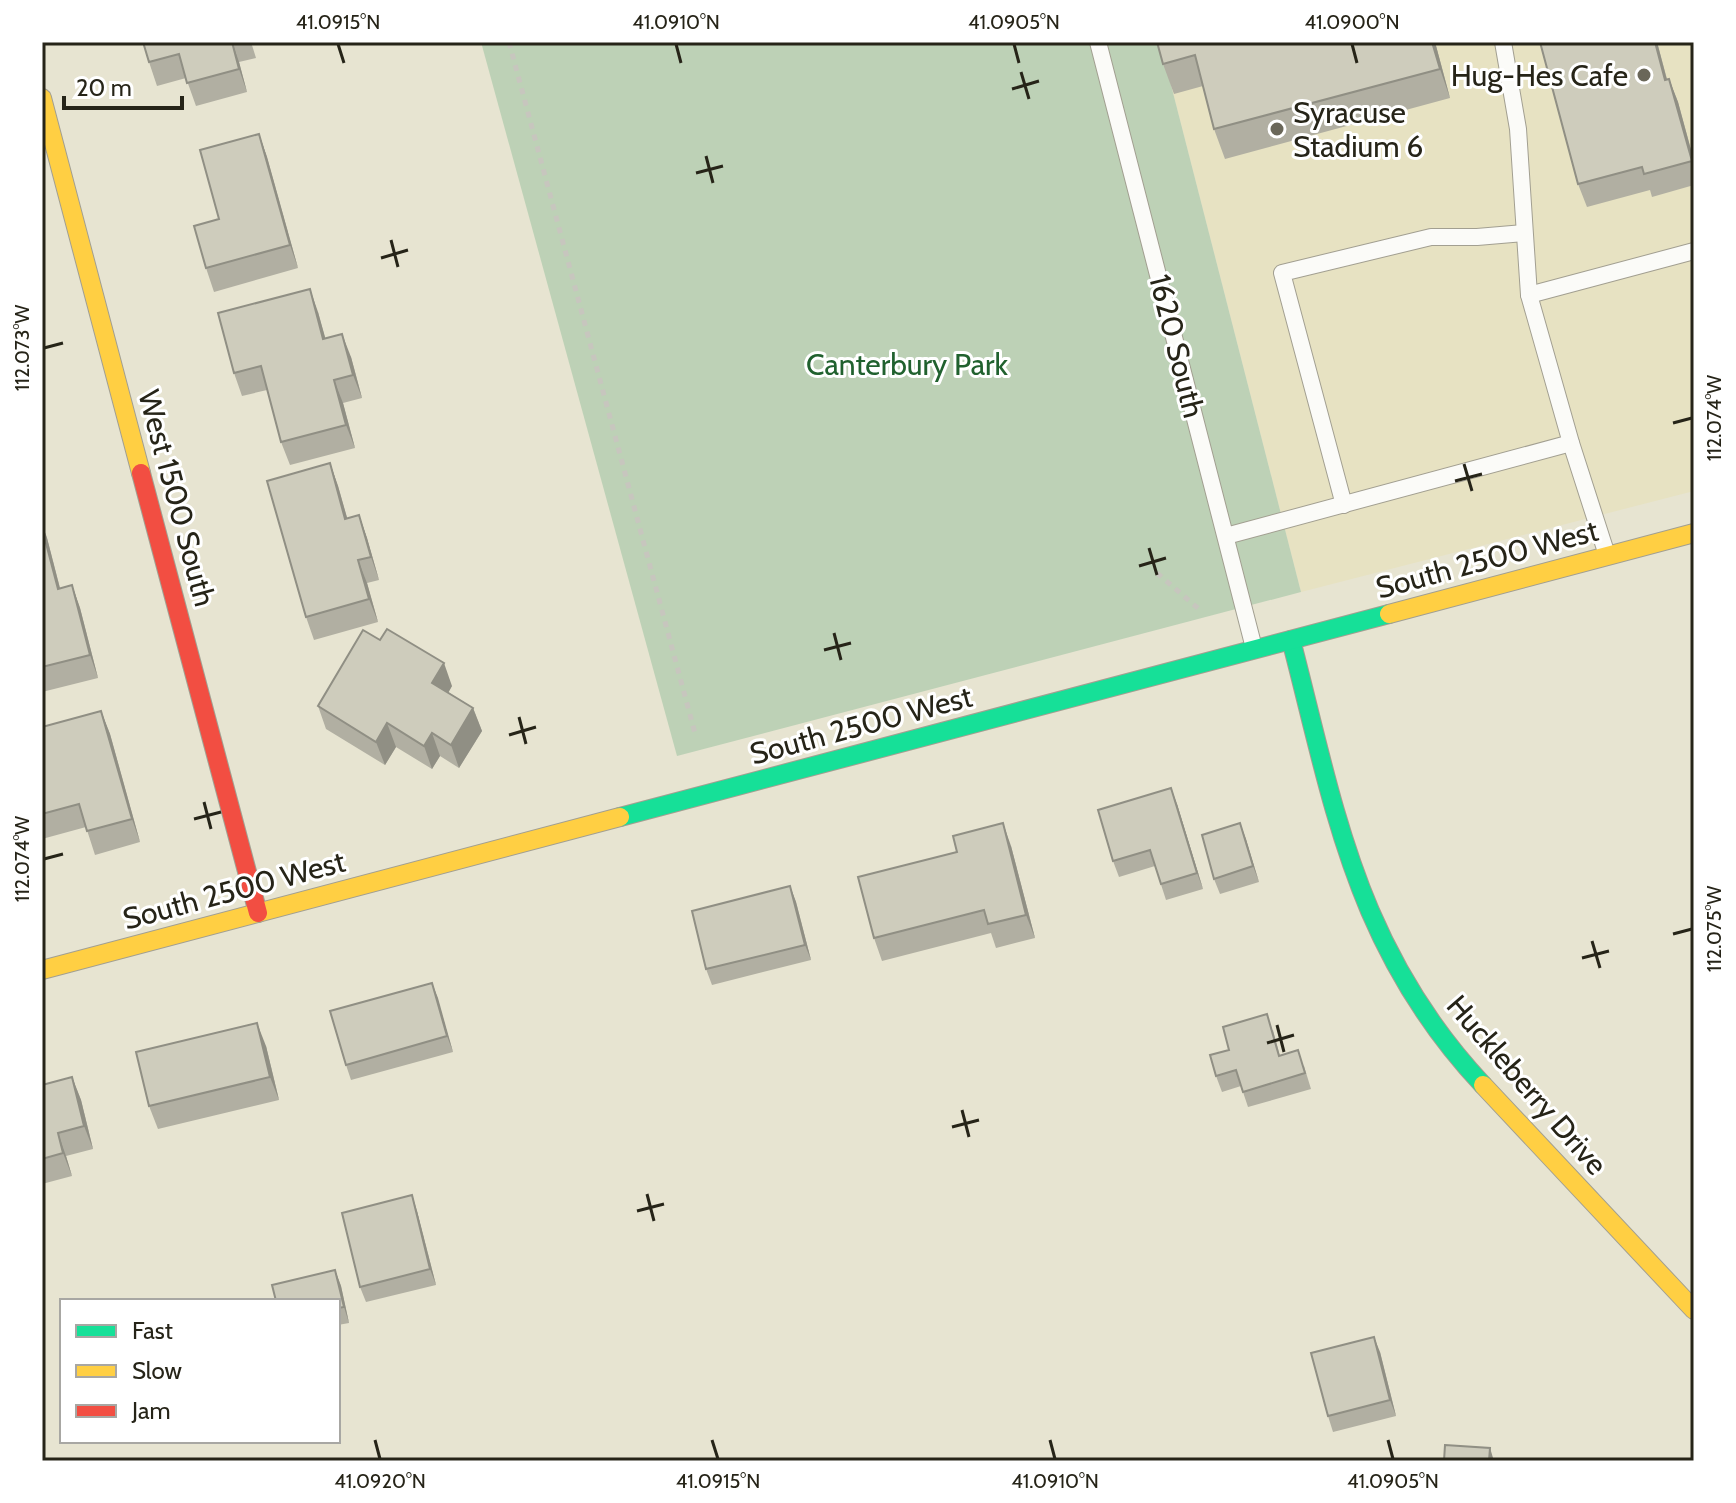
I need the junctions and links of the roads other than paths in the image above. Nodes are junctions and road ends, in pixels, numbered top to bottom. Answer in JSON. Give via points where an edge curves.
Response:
{"nodes":[{"id":1,"x":1098,"y":42,"type":"edge"},
{"id":2,"x":1503,"y":42,"type":"edge"},
{"id":3,"x":42,"y":98,"type":"edge"},
{"id":4,"x":1524,"y":233,"type":"junction"},
{"id":5,"x":1694,"y":251,"type":"edge"},
{"id":6,"x":1529,"y":295,"type":"junction"},
{"id":7,"x":1571,"y":443,"type":"junction"},
{"id":8,"x":1344,"y":505,"type":"junction"},
{"id":9,"x":1694,"y":533,"type":"edge"},
{"id":10,"x":1226,"y":536,"type":"junction"},
{"id":11,"x":1607,"y":556,"type":"junction"},
{"id":12,"x":1291,"y":640,"type":"junction"},
{"id":13,"x":1254,"y":650,"type":"junction"},
{"id":14,"x":258,"y":913,"type":"junction"},
{"id":15,"x":42,"y":970,"type":"edge"},
{"id":16,"x":1694,"y":1310,"type":"edge"}],
"edges":[{"from":1,"to":10,"type":"lane","name":"1620 South"},
{"from":2,"to":4,"type":"lane","via":[[1518,129]]},
{"from":3,"to":14,"type":"street","name":"West 1500 South"},
{"from":4,"to":6,"type":"lane"},
{"from":4,"to":8,"type":"lane","via":[[1431,237],[1282,273]]},
{"from":5,"to":6,"type":"lane"},
{"from":6,"to":7,"type":"lane"},
{"from":7,"to":8,"type":"lane"},
{"from":7,"to":11,"type":"lane"},
{"from":8,"to":10,"type":"lane"},
{"from":9,"to":11,"type":"street","name":"South 2500 West"},
{"from":10,"to":13,"type":"lane","name":"1620 South"},
{"from":11,"to":12,"type":"street","name":"South 2500 West"},
{"from":12,"to":13,"type":"street","name":"South 2500 West"},
{"from":12,"to":16,"type":"street","name":"Huckleberry Drive","via":[[1352,863],[1370,911],[1418,1000],[1477,1079]]},
{"from":13,"to":14,"type":"street","name":"South 2500 West"},
{"from":14,"to":15,"type":"street","name":"South 2500 West"}]}
